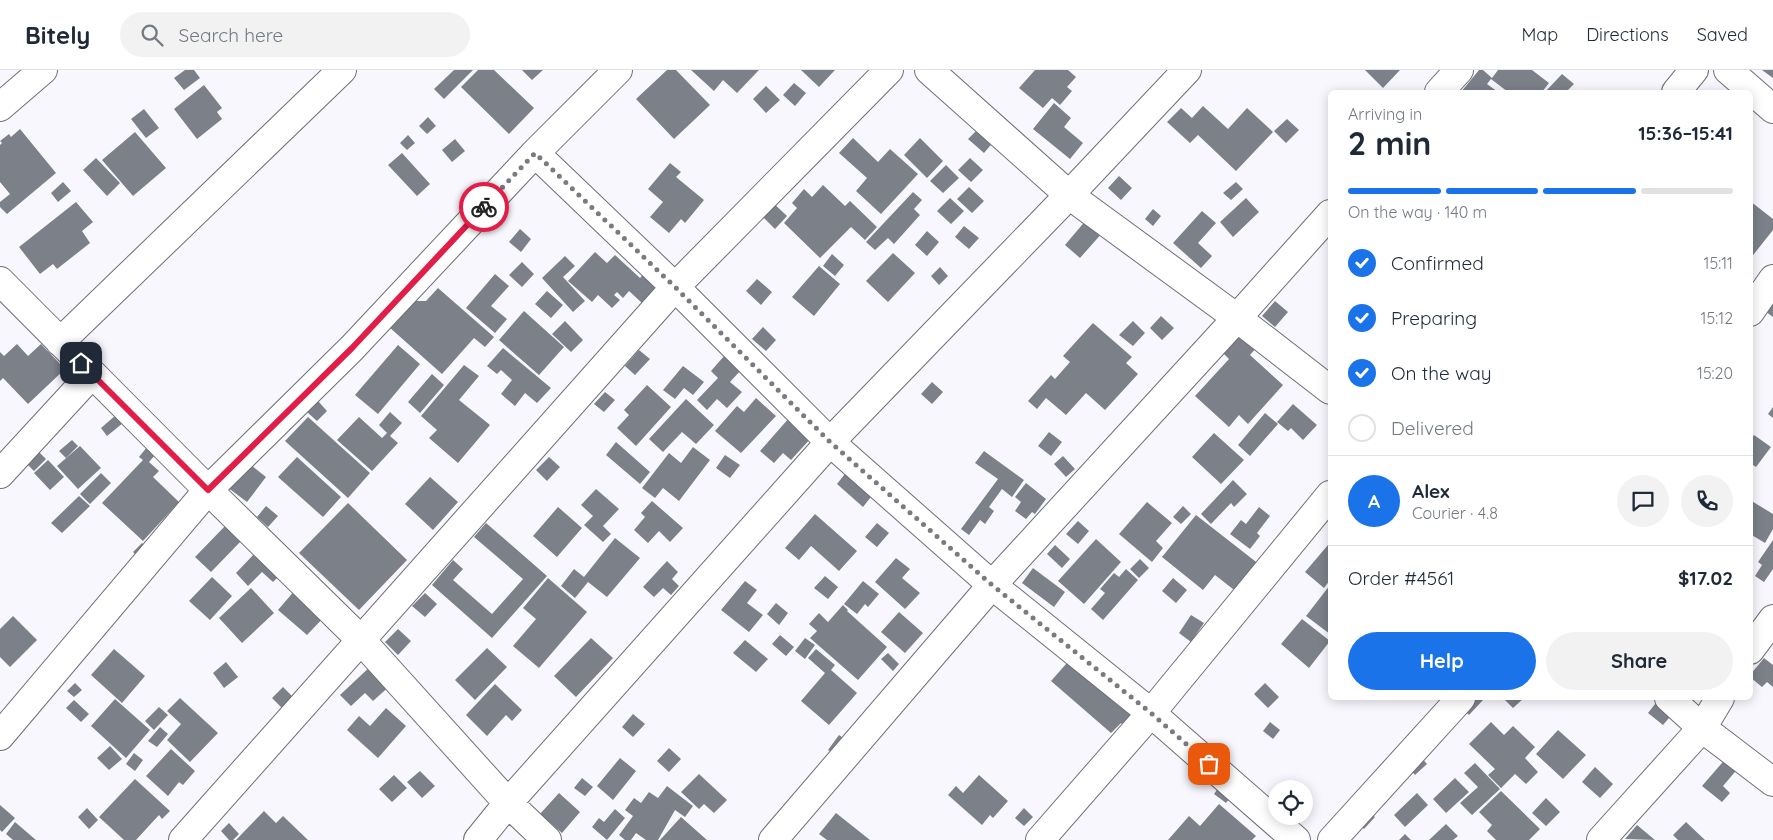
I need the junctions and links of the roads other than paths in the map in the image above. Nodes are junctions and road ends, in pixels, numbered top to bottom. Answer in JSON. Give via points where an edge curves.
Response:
{"nodes":[{"id":1,"x":43,"y":70,"type":"edge"},
{"id":2,"x":342,"y":70,"type":"edge"},
{"id":3,"x":618,"y":70,"type":"edge"},
{"id":4,"x":889,"y":70,"type":"edge"},
{"id":5,"x":929,"y":70,"type":"edge"},
{"id":6,"x":1188,"y":70,"type":"edge"},
{"id":7,"x":1459,"y":70,"type":"edge"},
{"id":8,"x":1694,"y":70,"type":"edge"},
{"id":9,"x":1728,"y":70,"type":"edge"},
{"id":10,"x":1441,"y":90,"type":"edge"},
{"id":11,"x":1678,"y":90,"type":"edge"},
{"id":12,"x":1750,"y":90,"type":"edge"},
{"id":13,"x":1753,"y":92,"type":"edge"},
{"id":14,"x":0,"y":107,"type":"edge"},
{"id":15,"x":1773,"y":110,"type":"edge"},
{"id":16,"x":535,"y":153,"type":"junction"},
{"id":17,"x":1070,"y":195,"type":"junction"},
{"id":18,"x":1328,"y":216,"type":"edge"},
{"id":19,"x":1773,"y":279,"type":"edge"},
{"id":20,"x":0,"y":281,"type":"edge"},
{"id":21,"x":675,"y":287,"type":"junction"},
{"id":22,"x":1753,"y":308,"type":"edge"},
{"id":23,"x":1237,"y":318,"type":"junction"},
{"id":24,"x":60,"y":342,"type":"junction"},
{"id":25,"x":92,"y":374,"type":"junction"},
{"id":26,"x":1328,"y":388,"type":"edge"},
{"id":27,"x":830,"y":442,"type":"junction"},
{"id":28,"x":0,"y":474,"type":"edge"},
{"id":29,"x":208,"y":490,"type":"junction"},
{"id":30,"x":1328,"y":496,"type":"edge"},
{"id":31,"x":992,"y":585,"type":"junction"},
{"id":32,"x":1773,"y":619,"type":"edge"},
{"id":33,"x":360,"y":639,"type":"junction"},
{"id":34,"x":1753,"y":646,"type":"edge"},
{"id":35,"x":1459,"y":700,"type":"edge"},
{"id":36,"x":1671,"y":700,"type":"edge"},
{"id":37,"x":1719,"y":700,"type":"edge"},
{"id":38,"x":1151,"y":713,"type":"junction"},
{"id":39,"x":1702,"y":728,"type":"junction"},
{"id":40,"x":0,"y":736,"type":"edge"},
{"id":41,"x":1773,"y":782,"type":"edge"},
{"id":42,"x":508,"y":804,"type":"junction"},
{"id":43,"x":183,"y":840,"type":"edge"},
{"id":44,"x":478,"y":840,"type":"edge"},
{"id":45,"x":547,"y":840,"type":"edge"},
{"id":46,"x":774,"y":840,"type":"edge"},
{"id":47,"x":1040,"y":840,"type":"edge"},
{"id":48,"x":1296,"y":840,"type":"edge"},
{"id":49,"x":1332,"y":840,"type":"edge"},
{"id":50,"x":1601,"y":840,"type":"edge"}],
"edges":[{"from":1,"to":14,"type":"street"},
{"from":2,"to":24,"type":"street"},
{"from":3,"to":16,"type":"street"},
{"from":4,"to":21,"type":"street"},
{"from":5,"to":17,"type":"street"},
{"from":6,"to":17,"type":"street"},
{"from":7,"to":10,"type":"street"},
{"from":8,"to":11,"type":"street"},
{"from":9,"to":12,"type":"street"},
{"from":13,"to":15,"type":"street"},
{"from":16,"to":21,"type":"street"},
{"from":16,"to":29,"type":"street","via":[[352,348]]},
{"from":17,"to":23,"type":"street"},
{"from":17,"to":27,"type":"street"},
{"from":18,"to":23,"type":"street"},
{"from":19,"to":22,"type":"street"},
{"from":20,"to":24,"type":"street"},
{"from":21,"to":27,"type":"street"},
{"from":21,"to":33,"type":"street"},
{"from":23,"to":26,"type":"street"},
{"from":23,"to":31,"type":"street"},
{"from":24,"to":25,"type":"street"},
{"from":25,"to":28,"type":"street"},
{"from":25,"to":29,"type":"street"},
{"from":27,"to":31,"type":"street"},
{"from":27,"to":42,"type":"street"},
{"from":29,"to":33,"type":"street"},
{"from":29,"to":40,"type":"street"},
{"from":30,"to":38,"type":"street"},
{"from":31,"to":38,"type":"street"},
{"from":31,"to":46,"type":"street"},
{"from":32,"to":34,"type":"street"},
{"from":33,"to":42,"type":"street"},
{"from":33,"to":43,"type":"street"},
{"from":35,"to":49,"type":"street"},
{"from":36,"to":39,"type":"street"},
{"from":37,"to":39,"type":"street"},
{"from":38,"to":47,"type":"street"},
{"from":38,"to":48,"type":"street"},
{"from":39,"to":41,"type":"street"},
{"from":39,"to":50,"type":"street"},
{"from":42,"to":44,"type":"street"},
{"from":42,"to":45,"type":"street"}]}
